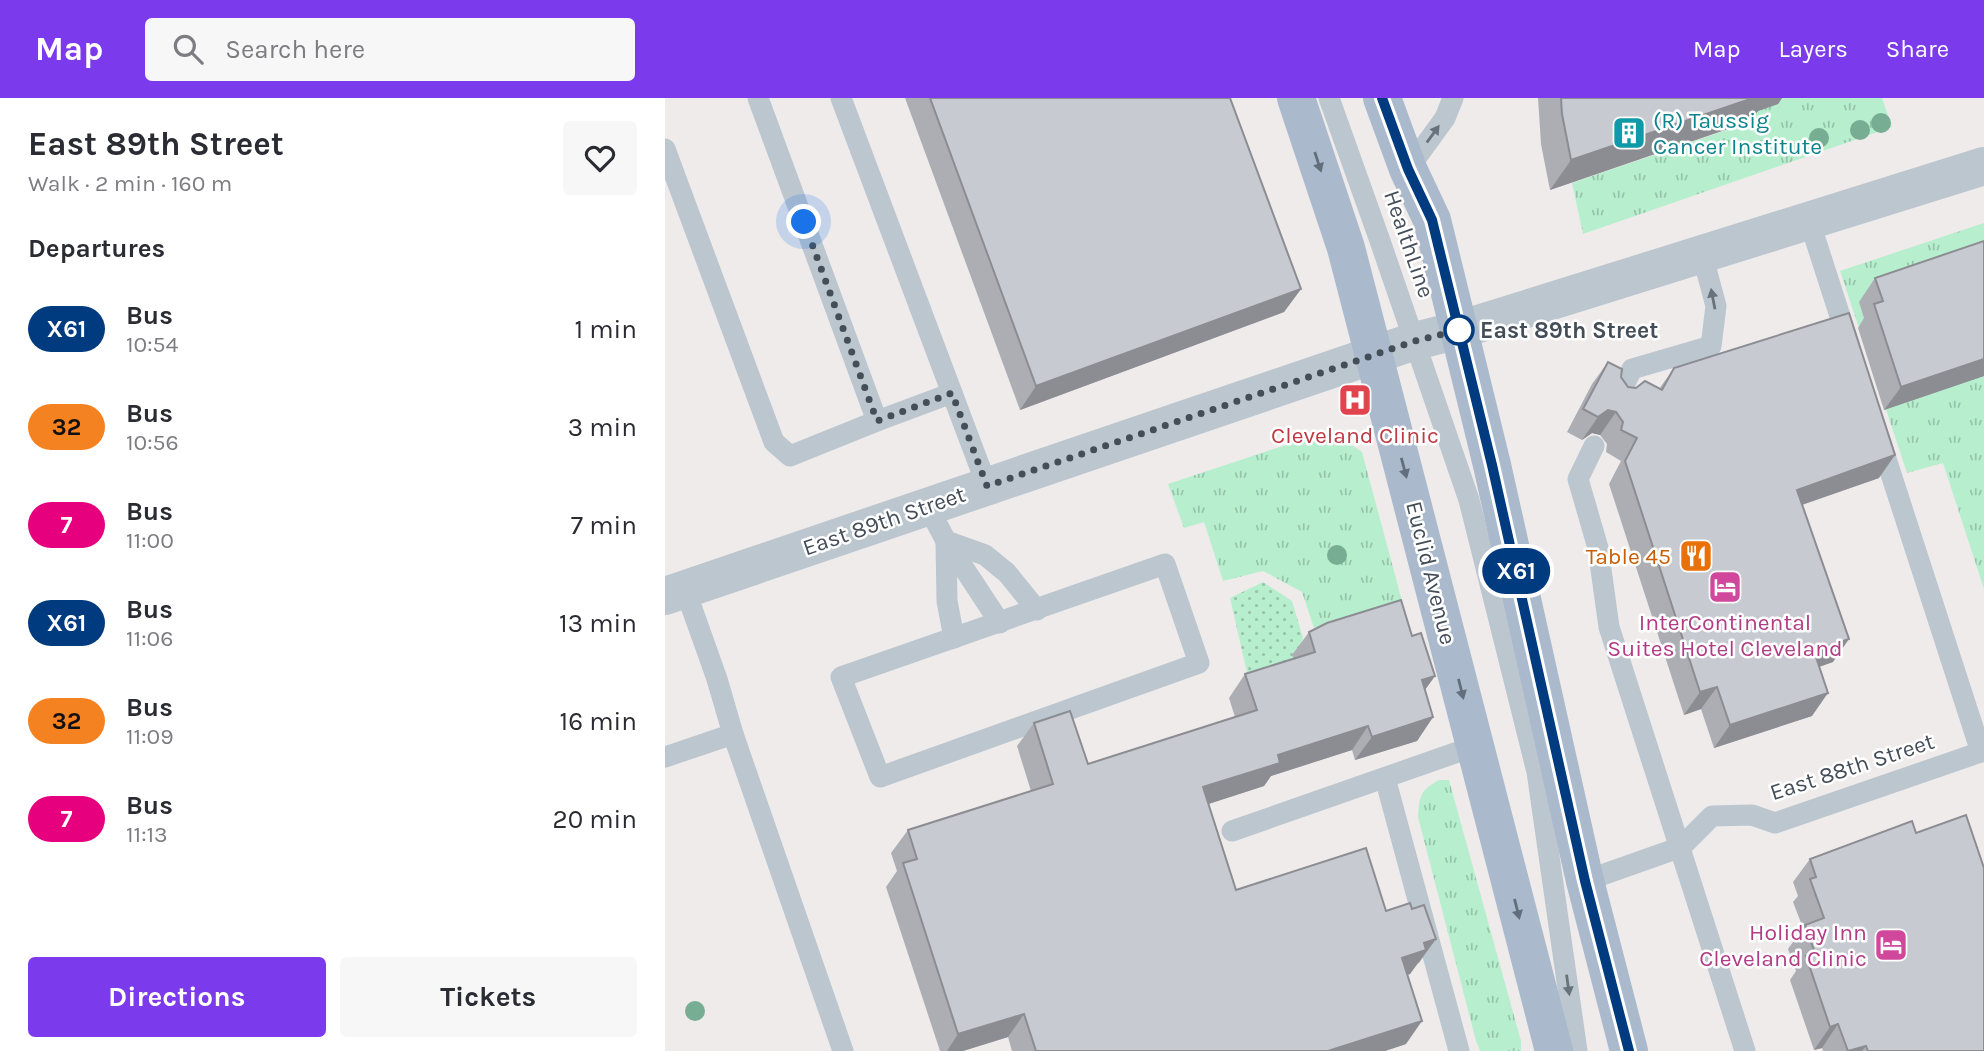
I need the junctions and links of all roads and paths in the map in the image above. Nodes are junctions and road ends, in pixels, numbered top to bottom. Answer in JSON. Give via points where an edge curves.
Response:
{"nodes":[{"id":1,"x":758,"y":98,"type":"edge"},
{"id":2,"x":841,"y":98,"type":"edge"},
{"id":3,"x":1296,"y":98,"type":"edge"},
{"id":4,"x":1329,"y":98,"type":"edge"},
{"id":5,"x":1382,"y":98,"type":"edge"},
{"id":6,"x":1453,"y":98,"type":"edge"},
{"id":7,"x":665,"y":149,"type":"edge"},
{"id":8,"x":1984,"y":166,"type":"edge"},
{"id":9,"x":1408,"y":169,"type":"junction"},
{"id":10,"x":1809,"y":220,"type":"junction"},
{"id":11,"x":1702,"y":254,"type":"junction"},
{"id":12,"x":1459,"y":330,"type":"junction"},
{"id":13,"x":1415,"y":341,"type":"junction"},
{"id":14,"x":1374,"y":355,"type":"junction"},
{"id":15,"x":1857,"y":370,"type":"edge"},
{"id":16,"x":952,"y":393,"type":"junction"},
{"id":17,"x":1618,"y":398,"type":"edge"},
{"id":18,"x":877,"y":421,"type":"junction"},
{"id":19,"x":1874,"y":422,"type":"edge"},
{"id":20,"x":1594,"y":446,"type":"edge"},
{"id":21,"x":987,"y":486,"type":"junction"},
{"id":22,"x":928,"y":507,"type":"junction"},
{"id":23,"x":946,"y":541,"type":"junction"},
{"id":24,"x":675,"y":593,"type":"edge"},
{"id":25,"x":1037,"y":610,"type":"junction"},
{"id":26,"x":1000,"y":623,"type":"junction"},
{"id":27,"x":954,"y":638,"type":"junction"},
{"id":28,"x":733,"y":734,"type":"junction"},
{"id":29,"x":1475,"y":746,"type":"junction"},
{"id":30,"x":1983,"y":751,"type":"edge"},
{"id":31,"x":665,"y":757,"type":"edge"},
{"id":32,"x":1537,"y":772,"type":"junction"},
{"id":33,"x":1385,"y":778,"type":"junction"},
{"id":34,"x":1573,"y":826,"type":"junction"},
{"id":35,"x":1232,"y":831,"type":"dead end"},
{"id":36,"x":1681,"y":847,"type":"junction"},
{"id":37,"x":1585,"y":881,"type":"junction"},
{"id":38,"x":843,"y":1051,"type":"edge"},
{"id":39,"x":1459,"y":1051,"type":"edge"},
{"id":40,"x":1554,"y":1051,"type":"edge"},
{"id":41,"x":1577,"y":1051,"type":"edge"},
{"id":42,"x":1629,"y":1051,"type":"edge"},
{"id":43,"x":1745,"y":1051,"type":"edge"}],
"edges":[{"from":1,"to":18,"type":"lane"},
{"from":2,"to":16,"type":"lane"},
{"from":3,"to":14,"type":"main road","name":"Euclid Avenue","one_way":true,"via":[[1346,248]]},
{"from":4,"to":13,"type":"lane","name":"HealthLine"},
{"from":5,"to":9,"type":"main road"},
{"from":9,"to":6,"type":"lane","one_way":true,"via":[[1445,118]]},
{"from":7,"to":18,"type":"lane","via":[[774,442],[790,456]]},
{"from":8,"to":10,"type":"street","name":"East 89th Street"},
{"from":9,"to":12,"type":"main road","via":[[1432,220]]},
{"from":10,"to":11,"type":"street","name":"East 89th Street"},
{"from":10,"to":15,"type":"lane"},
{"from":11,"to":12,"type":"street","name":"East 89th Street"},
{"from":17,"to":11,"type":"lane","one_way":true,"via":[[1632,369],[1711,346],[1716,306]]},
{"from":12,"to":13,"type":"street","name":"East 89th Street"},
{"from":12,"to":34,"type":"main road"},
{"from":13,"to":14,"type":"street","name":"East 89th Street"},
{"from":13,"to":32,"type":"lane","name":"HealthLine","via":[[1469,500]]},
{"from":14,"to":21,"type":"street","name":"East 89th Street"},
{"from":14,"to":29,"type":"main road","name":"Euclid Avenue","one_way":true},
{"from":16,"to":18,"type":"lane"},
{"from":16,"to":21,"type":"lane"},
{"from":19,"to":30,"type":"lane"},
{"from":20,"to":36,"type":"lane","via":[[1578,479],[1598,548],[1609,627]]},
{"from":21,"to":22,"type":"street","name":"East 89th Street"},
{"from":22,"to":23,"type":"lane"},
{"from":22,"to":24,"type":"street","name":"East 89th Street"},
{"from":23,"to":25,"type":"lane","via":[[985,555],[1007,573]]},
{"from":23,"to":26,"type":"lane"},
{"from":23,"to":27,"type":"lane","via":[[947,601]]},
{"from":24,"to":28,"type":"lane","via":[[717,679]]},
{"from":25,"to":26,"type":"lane"},
{"from":25,"to":27,"type":"lane","via":[[1165,564],[1199,663],[880,777],[841,677]]},
{"from":26,"to":27,"type":"lane"},
{"from":28,"to":31,"type":"lane"},
{"from":28,"to":38,"type":"lane"},
{"from":29,"to":33,"type":"lane"},
{"from":29,"to":40,"type":"main road","name":"Euclid Avenue","one_way":true},
{"from":30,"to":36,"type":"lane","name":"East 88th Street","via":[[1776,823],[1752,815],[1712,816]]},
{"from":32,"to":34,"type":"lane","name":"HealthLine"},
{"from":32,"to":41,"type":"lane","name":"HealthLine","one_way":true},
{"from":33,"to":35,"type":"lane"},
{"from":33,"to":39,"type":"lane"},
{"from":34,"to":37,"type":"main road"},
{"from":36,"to":37,"type":"lane","name":"East 88th Street"},
{"from":36,"to":43,"type":"lane"},
{"from":37,"to":42,"type":"main road"}]}
